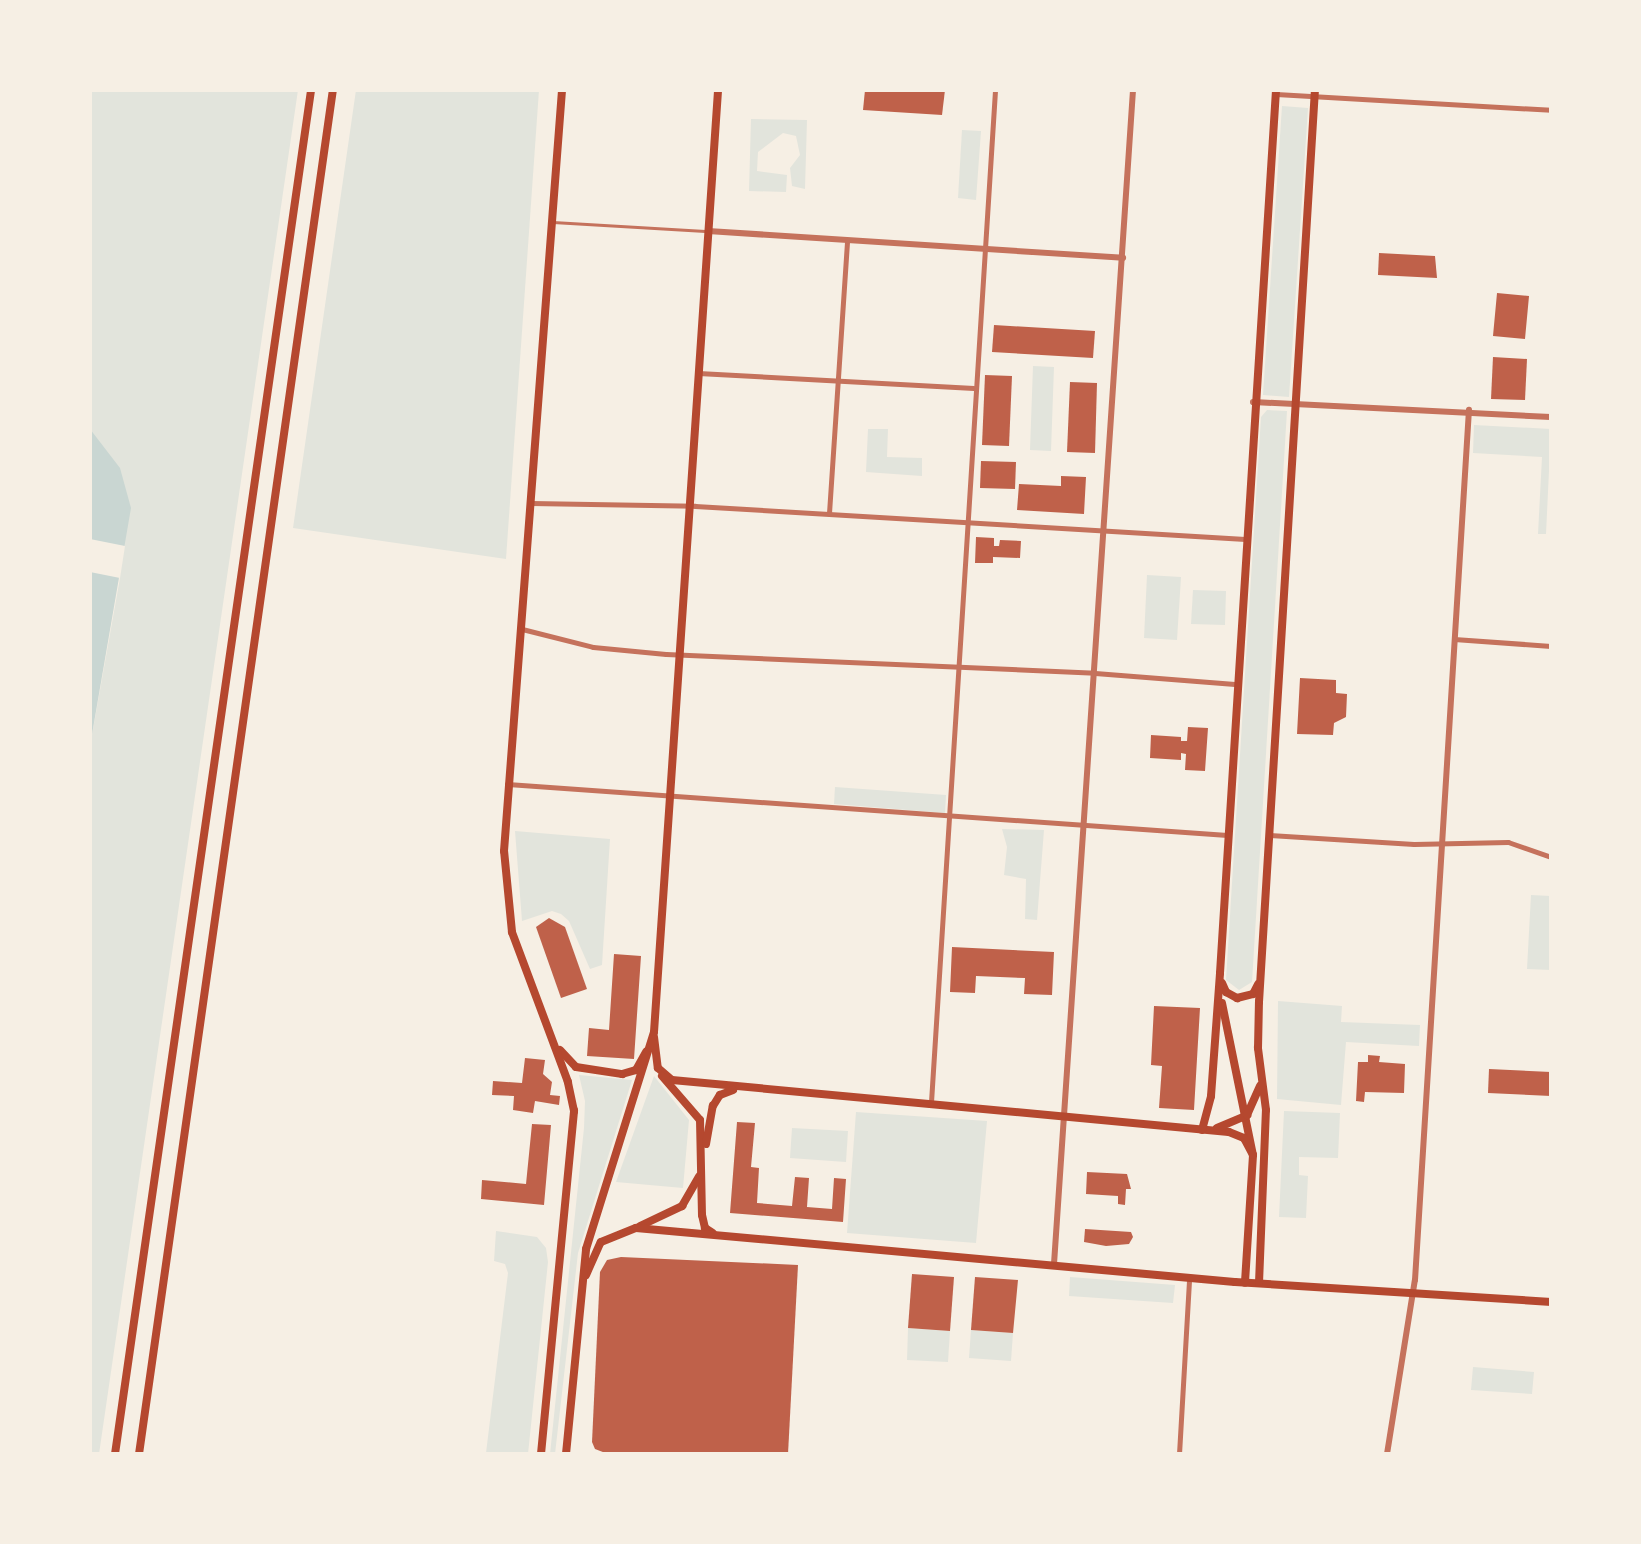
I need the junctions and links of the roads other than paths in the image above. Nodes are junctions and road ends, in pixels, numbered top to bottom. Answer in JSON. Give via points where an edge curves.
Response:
{"nodes":[{"id":1,"x":311,"y":90,"type":"edge"},
{"id":2,"x":333,"y":90,"type":"edge"},
{"id":3,"x":562,"y":90,"type":"edge"},
{"id":4,"x":718,"y":90,"type":"edge"},
{"id":5,"x":995,"y":90,"type":"edge"},
{"id":6,"x":1133,"y":90,"type":"edge"},
{"id":7,"x":1276,"y":92,"type":"edge"},
{"id":8,"x":1315,"y":93,"type":"edge"},
{"id":9,"x":1551,"y":110,"type":"edge"},
{"id":10,"x":552,"y":222,"type":"junction"},
{"id":11,"x":708,"y":231,"type":"junction"},
{"id":12,"x":846,"y":242,"type":"junction"},
{"id":13,"x":983,"y":250,"type":"junction"},
{"id":14,"x":1122,"y":258,"type":"junction"},
{"id":15,"x":698,"y":373,"type":"junction"},
{"id":16,"x":838,"y":380,"type":"junction"},
{"id":17,"x":974,"y":388,"type":"junction"},
{"id":18,"x":1253,"y":402,"type":"junction"},
{"id":19,"x":1293,"y":404,"type":"junction"},
{"id":20,"x":1469,"y":410,"type":"junction"},
{"id":21,"x":1551,"y":417,"type":"edge"},
{"id":22,"x":531,"y":503,"type":"junction"},
{"id":23,"x":689,"y":506,"type":"junction"},
{"id":24,"x":829,"y":514,"type":"junction"},
{"id":25,"x":968,"y":524,"type":"junction"},
{"id":26,"x":1104,"y":531,"type":"junction"},
{"id":27,"x":1245,"y":539,"type":"junction"},
{"id":28,"x":522,"y":629,"type":"junction"},
{"id":29,"x":1454,"y":639,"type":"junction"},
{"id":30,"x":1551,"y":646,"type":"edge"},
{"id":31,"x":680,"y":654,"type":"junction"},
{"id":32,"x":960,"y":666,"type":"junction"},
{"id":33,"x":1094,"y":673,"type":"junction"},
{"id":34,"x":1236,"y":684,"type":"junction"},
{"id":35,"x":507,"y":784,"type":"junction"},
{"id":36,"x":669,"y":796,"type":"junction"},
{"id":37,"x":950,"y":819,"type":"junction"},
{"id":38,"x":1084,"y":825,"type":"junction"},
{"id":39,"x":1268,"y":835,"type":"junction"},
{"id":40,"x":1227,"y":836,"type":"junction"},
{"id":41,"x":1440,"y":842,"type":"junction"},
{"id":42,"x":1551,"y":858,"type":"edge"},
{"id":43,"x":1220,"y":973,"type":"junction"},
{"id":44,"x":1260,"y":977,"type":"junction"},
{"id":45,"x":654,"y":1032,"type":"junction"},
{"id":46,"x":552,"y":1038,"type":"junction"},
{"id":47,"x":660,"y":1073,"type":"junction"},
{"id":48,"x":1260,"y":1076,"type":"junction"},
{"id":49,"x":742,"y":1088,"type":"junction"},
{"id":50,"x":930,"y":1106,"type":"junction"},
{"id":51,"x":1266,"y":1110,"type":"junction"},
{"id":52,"x":1247,"y":1115,"type":"junction"},
{"id":53,"x":1064,"y":1116,"type":"junction"},
{"id":54,"x":1202,"y":1130,"type":"junction"},
{"id":55,"x":1253,"y":1155,"type":"junction"},
{"id":56,"x":703,"y":1160,"type":"junction"},
{"id":57,"x":636,"y":1228,"type":"junction"},
{"id":58,"x":726,"y":1237,"type":"junction"},
{"id":59,"x":1054,"y":1264,"type":"junction"},
{"id":60,"x":1189,"y":1278,"type":"junction"},
{"id":61,"x":1246,"y":1282,"type":"junction"},
{"id":62,"x":1258,"y":1283,"type":"junction"},
{"id":63,"x":581,"y":1288,"type":"junction"},
{"id":64,"x":1414,"y":1294,"type":"junction"},
{"id":65,"x":1551,"y":1302,"type":"edge"},
{"id":66,"x":114,"y":1454,"type":"edge"},
{"id":67,"x":139,"y":1454,"type":"edge"},
{"id":68,"x":541,"y":1454,"type":"edge"},
{"id":69,"x":566,"y":1454,"type":"edge"},
{"id":70,"x":1180,"y":1454,"type":"edge"},
{"id":71,"x":1387,"y":1454,"type":"edge"}],
"edges":[{"from":1,"to":66,"type":"main road"},
{"from":2,"to":67,"type":"main road"},
{"from":3,"to":10,"type":"main road"},
{"from":4,"to":11,"type":"main road"},
{"from":5,"to":13,"type":"street"},
{"from":6,"to":14,"type":"street"},
{"from":7,"to":8,"type":"street"},
{"from":7,"to":18,"type":"main road"},
{"from":8,"to":9,"type":"street"},
{"from":8,"to":19,"type":"main road"},
{"from":10,"to":11,"type":"lane"},
{"from":10,"to":22,"type":"main road"},
{"from":11,"to":12,"type":"street"},
{"from":11,"to":15,"type":"main road"},
{"from":12,"to":13,"type":"street"},
{"from":12,"to":16,"type":"street"},
{"from":13,"to":14,"type":"street"},
{"from":13,"to":17,"type":"street"},
{"from":14,"to":26,"type":"street"},
{"from":15,"to":16,"type":"street"},
{"from":15,"to":23,"type":"main road"},
{"from":16,"to":17,"type":"street"},
{"from":16,"to":24,"type":"street"},
{"from":17,"to":25,"type":"street"},
{"from":18,"to":19,"type":"street"},
{"from":18,"to":27,"type":"main road"},
{"from":19,"to":20,"type":"street"},
{"from":19,"to":39,"type":"main road"},
{"from":20,"to":21,"type":"street"},
{"from":20,"to":29,"type":"street"},
{"from":22,"to":23,"type":"street"},
{"from":22,"to":28,"type":"main road"},
{"from":23,"to":24,"type":"street"},
{"from":23,"to":31,"type":"main road"},
{"from":24,"to":25,"type":"street"},
{"from":25,"to":26,"type":"street"},
{"from":25,"to":32,"type":"street"},
{"from":26,"to":27,"type":"street"},
{"from":26,"to":33,"type":"street"},
{"from":27,"to":34,"type":"main road"},
{"from":28,"to":31,"type":"street","via":[[593,647]]},
{"from":28,"to":35,"type":"main road"},
{"from":29,"to":30,"type":"street"},
{"from":29,"to":41,"type":"street"},
{"from":31,"to":32,"type":"street"},
{"from":31,"to":36,"type":"main road"},
{"from":32,"to":33,"type":"street"},
{"from":32,"to":37,"type":"street"},
{"from":33,"to":34,"type":"street"},
{"from":33,"to":38,"type":"street"},
{"from":34,"to":40,"type":"main road"},
{"from":35,"to":36,"type":"street"},
{"from":35,"to":46,"type":"main road","via":[[508,914]]},
{"from":36,"to":37,"type":"street"},
{"from":36,"to":45,"type":"main road"},
{"from":37,"to":38,"type":"street"},
{"from":37,"to":50,"type":"street"},
{"from":38,"to":40,"type":"street"},
{"from":38,"to":53,"type":"street"},
{"from":39,"to":41,"type":"street"},
{"from":39,"to":44,"type":"main road"},
{"from":40,"to":43,"type":"main road"},
{"from":41,"to":42,"type":"street","via":[[1508,842]]},
{"from":41,"to":64,"type":"street"},
{"from":43,"to":44,"type":"main road","via":[[1226,992],[1237,998],[1253,994]]},
{"from":43,"to":52,"type":"main road","via":[[1226,1034]]},
{"from":43,"to":54,"type":"main road","via":[[1211,1096]]},
{"from":44,"to":48,"type":"main road"},
{"from":45,"to":46,"type":"main road","via":[[639,1066],[622,1074],[576,1067]]},
{"from":45,"to":47,"type":"main road"},
{"from":45,"to":63,"type":"main road","via":[[591,1228]]},
{"from":46,"to":68,"type":"main road","via":[[573,1101],[574,1128]]},
{"from":47,"to":49,"type":"main road"},
{"from":47,"to":56,"type":"main road","via":[[700,1120]]},
{"from":48,"to":51,"type":"main road"},
{"from":48,"to":52,"type":"main road"},
{"from":49,"to":50,"type":"main road"},
{"from":49,"to":56,"type":"main road","via":[[716,1100]]},
{"from":50,"to":53,"type":"main road"},
{"from":51,"to":52,"type":"main road"},
{"from":51,"to":62,"type":"main road"},
{"from":52,"to":54,"type":"main road"},
{"from":52,"to":55,"type":"main road"},
{"from":53,"to":54,"type":"main road"},
{"from":53,"to":59,"type":"street"},
{"from":54,"to":55,"type":"main road","via":[[1236,1134]]},
{"from":55,"to":61,"type":"main road"},
{"from":56,"to":57,"type":"main road","via":[[689,1199]]},
{"from":56,"to":58,"type":"main road","via":[[703,1222]]},
{"from":57,"to":58,"type":"main road"},
{"from":57,"to":63,"type":"main road","via":[[600,1242]]},
{"from":58,"to":59,"type":"main road"},
{"from":59,"to":60,"type":"main road"},
{"from":60,"to":61,"type":"main road"},
{"from":60,"to":70,"type":"street"},
{"from":61,"to":62,"type":"main road"},
{"from":62,"to":64,"type":"main road"},
{"from":63,"to":69,"type":"main road"},
{"from":64,"to":65,"type":"main road"},
{"from":64,"to":71,"type":"street"}]}
